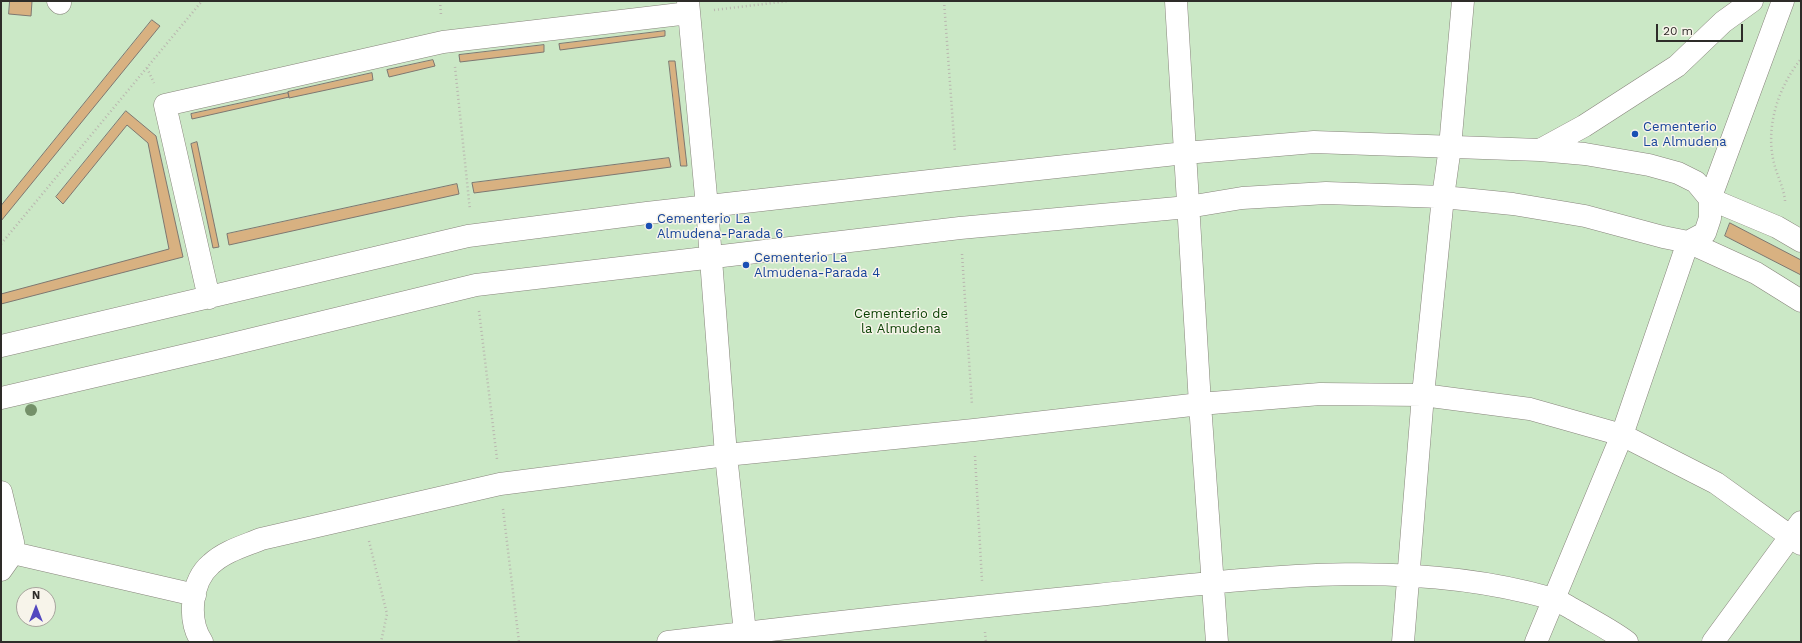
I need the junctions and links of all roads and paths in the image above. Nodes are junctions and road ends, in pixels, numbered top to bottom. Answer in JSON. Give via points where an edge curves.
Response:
{"nodes":[{"id":1,"x":202,"y":1,"type":"edge"},
{"id":2,"x":789,"y":1,"type":"edge"},
{"id":3,"x":944,"y":1,"type":"edge"},
{"id":4,"x":1176,"y":1,"type":"edge"},
{"id":5,"x":1463,"y":1,"type":"edge"},
{"id":6,"x":1752,"y":1,"type":"edge"},
{"id":7,"x":1784,"y":1,"type":"edge"},
{"id":8,"x":689,"y":7,"type":"edge"},
{"id":9,"x":1801,"y":59,"type":"edge"},
{"id":10,"x":455,"y":61,"type":"dead end"},
{"id":11,"x":1450,"y":147,"type":"junction"},
{"id":12,"x":1540,"y":150,"type":"junction"},
{"id":13,"x":1185,"y":153,"type":"junction"},
{"id":14,"x":956,"y":178,"type":"junction"},
{"id":15,"x":1443,"y":197,"type":"junction"},
{"id":16,"x":1710,"y":199,"type":"junction"},
{"id":17,"x":469,"y":201,"type":"dead end"},
{"id":18,"x":707,"y":207,"type":"junction"},
{"id":19,"x":1188,"y":207,"type":"junction"},
{"id":20,"x":1777,"y":227,"type":"junction"},
{"id":21,"x":1801,"y":241,"type":"edge"},
{"id":22,"x":1688,"y":242,"type":"junction"},
{"id":23,"x":1,"y":244,"type":"edge"},
{"id":24,"x":710,"y":258,"type":"junction"},
{"id":25,"x":209,"y":298,"type":"junction"},
{"id":26,"x":1801,"y":300,"type":"edge"},
{"id":27,"x":1,"y":346,"type":"edge"},
{"id":28,"x":1423,"y":395,"type":"junction"},
{"id":29,"x":1,"y":398,"type":"edge"},
{"id":30,"x":1200,"y":404,"type":"junction"},
{"id":31,"x":1622,"y":435,"type":"junction"},
{"id":32,"x":726,"y":455,"type":"junction"},
{"id":33,"x":1,"y":492,"type":"edge"},
{"id":34,"x":362,"y":515,"type":"junction"},
{"id":35,"x":1798,"y":534,"type":"edge"},
{"id":36,"x":7,"y":562,"type":"edge"},
{"id":37,"x":1408,"y":575,"type":"junction"},
{"id":38,"x":1214,"y":583,"type":"junction"},
{"id":39,"x":195,"y":595,"type":"junction"},
{"id":40,"x":1553,"y":598,"type":"junction"},
{"id":41,"x":745,"y":638,"type":"edge"},
{"id":42,"x":202,"y":642,"type":"edge"},
{"id":43,"x":381,"y":642,"type":"edge"},
{"id":44,"x":668,"y":642,"type":"edge"},
{"id":45,"x":1217,"y":642,"type":"edge"},
{"id":46,"x":1403,"y":642,"type":"edge"},
{"id":47,"x":1536,"y":642,"type":"edge"},
{"id":48,"x":1627,"y":642,"type":"edge"},
{"id":49,"x":1713,"y":642,"type":"edge"}],
"edges":[{"from":1,"to":23,"type":"path"},
{"from":2,"to":8,"type":"path"},
{"from":3,"to":14,"type":"path"},
{"from":4,"to":13,"type":"lane"},
{"from":5,"to":11,"type":"lane"},
{"from":6,"to":12,"type":"lane","via":[[1723,22],[1677,66],[1584,126]]},
{"from":7,"to":16,"type":"lane"},
{"from":8,"to":18,"type":"lane"},
{"from":8,"to":25,"type":"lane","via":[[443,42],[165,105]]},
{"from":9,"to":20,"type":"path","via":[[1791,72],[1779,99],[1770,131],[1774,163],[1784,192],[1787,213]]},
{"from":10,"to":17,"type":"path"},
{"from":11,"to":12,"type":"lane"},
{"from":11,"to":13,"type":"lane","via":[[1314,142]]},
{"from":11,"to":15,"type":"lane"},
{"from":12,"to":16,"type":"lane","via":[[1585,154],[1649,165],[1678,173],[1696,182]]},
{"from":13,"to":14,"type":"lane"},
{"from":13,"to":19,"type":"lane"},
{"from":14,"to":18,"type":"lane"},
{"from":15,"to":19,"type":"lane","via":[[1326,192],[1242,198]]},
{"from":15,"to":22,"type":"lane","via":[[1513,204],[1585,216],[1663,238]]},
{"from":15,"to":28,"type":"lane"},
{"from":16,"to":20,"type":"lane"},
{"from":16,"to":22,"type":"lane","via":[[1710,218],[1705,233]]},
{"from":18,"to":24,"type":"lane"},
{"from":18,"to":25,"type":"lane","via":[[468,236]]},
{"from":19,"to":24,"type":"lane","via":[[960,228]]},
{"from":19,"to":30,"type":"lane"},
{"from":20,"to":21,"type":"lane"},
{"from":22,"to":26,"type":"lane","via":[[1756,273]]},
{"from":22,"to":31,"type":"lane"},
{"from":24,"to":29,"type":"lane","via":[[476,285]]},
{"from":24,"to":32,"type":"lane"},
{"from":25,"to":27,"type":"lane"},
{"from":28,"to":30,"type":"lane","via":[[1320,394]]},
{"from":28,"to":31,"type":"lane","via":[[1530,409]]},
{"from":28,"to":37,"type":"lane"},
{"from":30,"to":32,"type":"lane"},
{"from":30,"to":38,"type":"lane"},
{"from":31,"to":35,"type":"lane","via":[[1716,483]]},
{"from":31,"to":40,"type":"lane"},
{"from":32,"to":34,"type":"lane","via":[[500,484]]},
{"from":32,"to":41,"type":"lane"},
{"from":33,"to":36,"type":"lane","via":[[13,542]]},
{"from":34,"to":39,"type":"lane","via":[[261,539],[226,553],[210,564],[198,582]]},
{"from":34,"to":43,"type":"path","via":[[387,614]]},
{"from":35,"to":49,"type":"lane"},
{"from":36,"to":39,"type":"lane"},
{"from":37,"to":38,"type":"lane","via":[[1313,575]]},
{"from":37,"to":40,"type":"lane","via":[[1479,583]]},
{"from":37,"to":46,"type":"lane"},
{"from":38,"to":41,"type":"lane"},
{"from":38,"to":45,"type":"lane"},
{"from":39,"to":42,"type":"lane","via":[[192,611]]},
{"from":40,"to":47,"type":"lane"},
{"from":40,"to":48,"type":"lane"},
{"from":41,"to":44,"type":"lane"}]}
